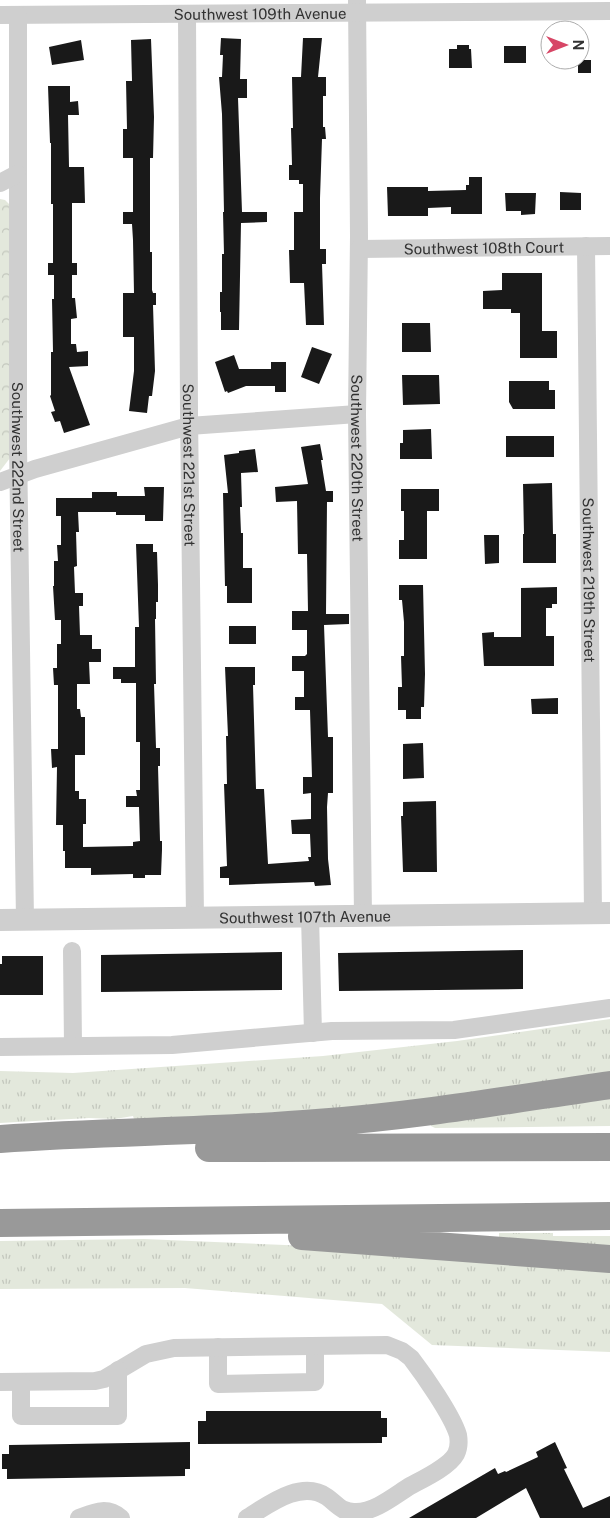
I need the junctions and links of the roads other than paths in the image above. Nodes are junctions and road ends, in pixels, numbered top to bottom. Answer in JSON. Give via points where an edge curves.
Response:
{"nodes":[{"id":1,"x":357,"y":7,"type":"edge"},
{"id":2,"x":610,"y":10,"type":"edge"},
{"id":3,"x":187,"y":14,"type":"junction"},
{"id":4,"x":9,"y":15,"type":"edge"},
{"id":5,"x":17,"y":174,"type":"junction"},
{"id":6,"x":0,"y":183,"type":"edge"},
{"id":7,"x":586,"y":246,"type":"junction"},
{"id":8,"x":610,"y":246,"type":"edge"},
{"id":9,"x":359,"y":249,"type":"junction"},
{"id":10,"x":357,"y":414,"type":"junction"},
{"id":11,"x":189,"y":426,"type":"junction"},
{"id":12,"x":18,"y":474,"type":"junction"},
{"id":13,"x":0,"y":482,"type":"edge"},
{"id":14,"x":601,"y":913,"type":"edge"},
{"id":15,"x":310,"y":916,"type":"junction"},
{"id":16,"x":363,"y":916,"type":"junction"},
{"id":17,"x":195,"y":917,"type":"junction"},
{"id":18,"x":0,"y":920,"type":"edge"},
{"id":19,"x":25,"y":920,"type":"junction"},
{"id":20,"x":72,"y":951,"type":"dead end"},
{"id":21,"x":610,"y":1008,"type":"edge"},
{"id":22,"x":313,"y":1033,"type":"junction"},
{"id":23,"x":73,"y":1046,"type":"junction"},
{"id":24,"x":0,"y":1047,"type":"edge"},
{"id":25,"x":610,"y":1085,"type":"edge"},
{"id":26,"x":0,"y":1139,"type":"edge"},
{"id":27,"x":610,"y":1147,"type":"edge"},
{"id":28,"x":0,"y":1148,"type":"edge"},
{"id":29,"x":610,"y":1216,"type":"edge"},
{"id":30,"x":245,"y":1221,"type":"junction"},
{"id":31,"x":0,"y":1222,"type":"edge"},
{"id":32,"x":610,"y":1259,"type":"edge"},
{"id":33,"x":315,"y":1346,"type":"junction"},
{"id":34,"x":218,"y":1347,"type":"junction"},
{"id":35,"x":118,"y":1370,"type":"junction"},
{"id":36,"x":0,"y":1382,"type":"edge"},
{"id":37,"x":21,"y":1382,"type":"junction"},
{"id":38,"x":79,"y":1518,"type":"edge"},
{"id":39,"x":121,"y":1518,"type":"edge"},
{"id":40,"x":247,"y":1518,"type":"edge"}],
"edges":[{"from":1,"to":2,"type":"street","name":"Southwest 109th Avenue"},
{"from":1,"to":3,"type":"street","name":"Southwest 109th Avenue"},
{"from":1,"to":9,"type":"street","name":"Southwest 220th Street"},
{"from":3,"to":4,"type":"street","name":"Southwest 109th Avenue"},
{"from":3,"to":11,"type":"street","name":"Southwest 221st Street"},
{"from":4,"to":5,"type":"street","name":"Southwest 222nd Street"},
{"from":5,"to":6,"type":"street"},
{"from":5,"to":12,"type":"street","name":"Southwest 222nd Street"},
{"from":7,"to":8,"type":"street","name":"Southwest 108th Court"},
{"from":7,"to":9,"type":"street","name":"Southwest 108th Court"},
{"from":7,"to":14,"type":"street","name":"Southwest 219th Street"},
{"from":9,"to":10,"type":"street","name":"Southwest 220th Street"},
{"from":10,"to":11,"type":"street"},
{"from":10,"to":16,"type":"street","name":"Southwest 220th Street"},
{"from":11,"to":12,"type":"street"},
{"from":11,"to":17,"type":"street","name":"Southwest 221st Street"},
{"from":12,"to":13,"type":"street"},
{"from":12,"to":19,"type":"street","name":"Southwest 222nd Street"},
{"from":14,"to":16,"type":"street","name":"Southwest 107th Avenue"},
{"from":15,"to":16,"type":"street","name":"Southwest 107th Avenue"},
{"from":15,"to":17,"type":"street","name":"Southwest 107th Avenue"},
{"from":15,"to":22,"type":"street"},
{"from":17,"to":19,"type":"street","name":"Southwest 107th Avenue"},
{"from":18,"to":19,"type":"street","name":"Southwest 107th Avenue"},
{"from":20,"to":23,"type":"street"},
{"from":21,"to":22,"type":"street","via":[[454,1030]]},
{"from":22,"to":23,"type":"street","via":[[181,1044]]},
{"from":23,"to":24,"type":"street"},
{"from":25,"to":26,"type":"highway","via":[[462,1107],[319,1123]]},
{"from":27,"to":28,"type":"highway"},
{"from":29,"to":30,"type":"highway"},
{"from":30,"to":31,"type":"highway"},
{"from":30,"to":32,"type":"highway","via":[[274,1233],[301,1236]]},
{"from":33,"to":34,"type":"street"},
{"from":33,"to":34,"type":"street","via":[[315,1382],[218,1384]]},
{"from":33,"to":40,"type":"street","via":[[387,1345],[402,1351],[422,1373],[447,1414],[458,1434],[458,1448],[451,1460],[434,1473],[365,1511],[342,1510],[323,1495],[295,1492]]},
{"from":34,"to":35,"type":"street","via":[[160,1350],[140,1356]]},
{"from":35,"to":37,"type":"street","via":[[95,1381]]},
{"from":35,"to":37,"type":"street","via":[[118,1416],[21,1416]]},
{"from":36,"to":37,"type":"street"},
{"from":38,"to":39,"type":"street","via":[[105,1510]]}]}
